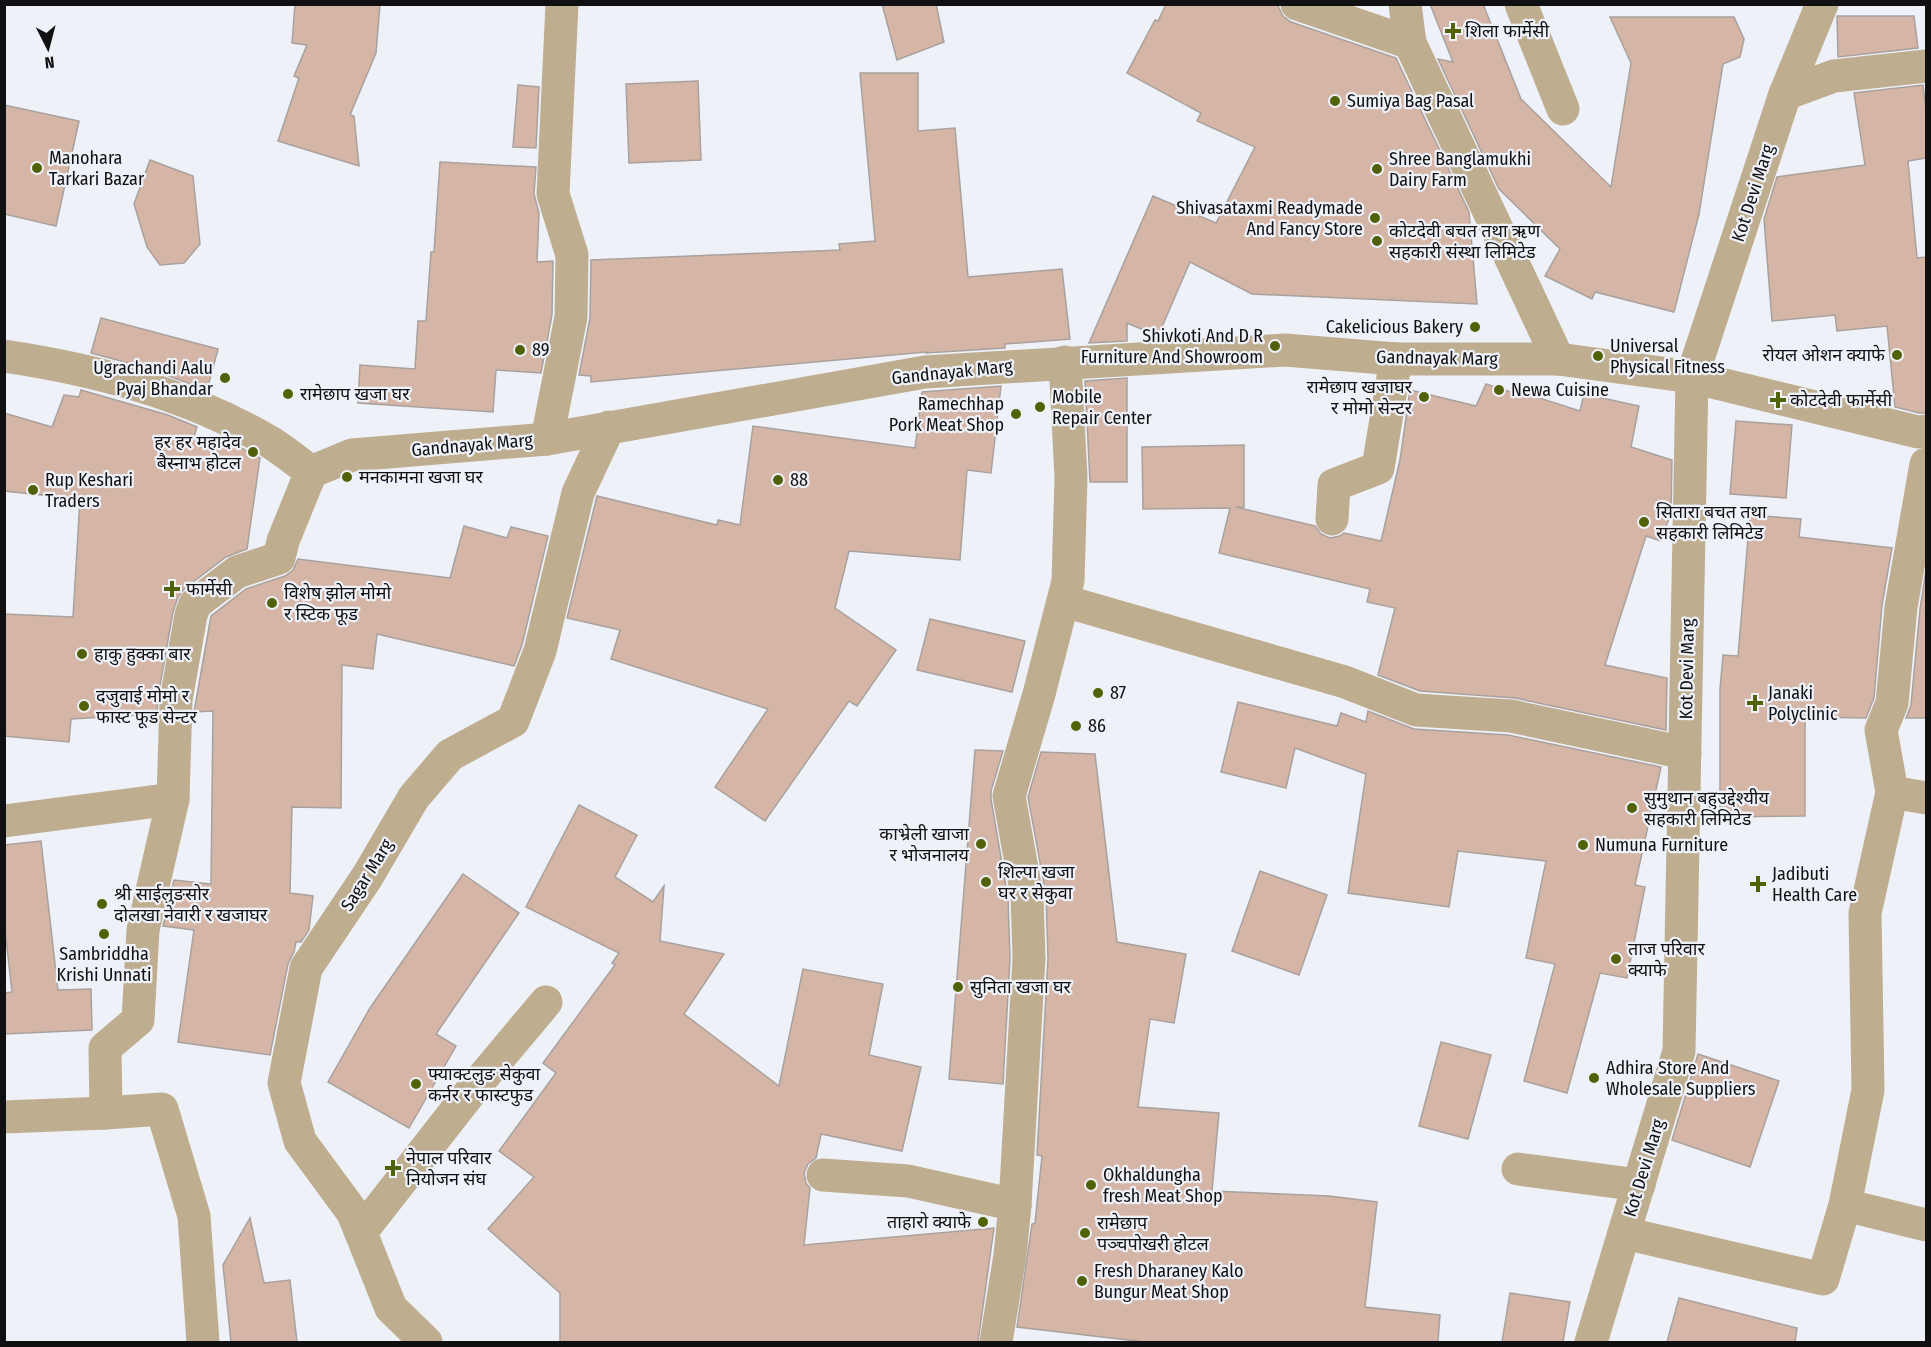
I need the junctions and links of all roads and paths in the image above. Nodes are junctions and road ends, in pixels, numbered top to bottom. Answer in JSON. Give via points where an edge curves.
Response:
{"nodes":[{"id":1,"x":562,"y":4,"type":"edge"},
{"id":2,"x":1297,"y":4,"type":"edge"},
{"id":3,"x":1405,"y":4,"type":"edge"},
{"id":4,"x":1521,"y":4,"type":"edge"},
{"id":5,"x":1822,"y":4,"type":"edge"},
{"id":6,"x":1410,"y":44,"type":"junction"},
{"id":7,"x":1926,"y":66,"type":"edge"},
{"id":8,"x":1785,"y":94,"type":"junction"},
{"id":9,"x":1563,"y":109,"type":"dead end"},
{"id":10,"x":4,"y":356,"type":"edge"},
{"id":11,"x":1396,"y":359,"type":"junction"},
{"id":12,"x":1558,"y":359,"type":"junction"},
{"id":13,"x":1065,"y":362,"type":"junction"},
{"id":14,"x":1692,"y":377,"type":"junction"},
{"id":15,"x":609,"y":427,"type":"junction"},
{"id":16,"x":1924,"y":437,"type":"edge"},
{"id":17,"x":547,"y":439,"type":"junction"},
{"id":18,"x":1926,"y":464,"type":"edge"},
{"id":19,"x":311,"y":472,"type":"junction"},
{"id":20,"x":1332,"y":519,"type":"dead end"},
{"id":21,"x":1064,"y":601,"type":"junction"},
{"id":22,"x":1685,"y":753,"type":"junction"},
{"id":23,"x":1892,"y":792,"type":"junction"},
{"id":24,"x":1926,"y":798,"type":"edge"},
{"id":25,"x":173,"y":799,"type":"junction"},
{"id":26,"x":4,"y":820,"type":"edge"},
{"id":27,"x":546,"y":1002,"type":"dead end"},
{"id":28,"x":106,"y":1113,"type":"junction"},
{"id":29,"x":4,"y":1117,"type":"edge"},
{"id":30,"x":1518,"y":1169,"type":"dead end"},
{"id":31,"x":823,"y":1175,"type":"dead end"},
{"id":32,"x":1639,"y":1185,"type":"junction"},
{"id":33,"x":1015,"y":1205,"type":"junction"},
{"id":34,"x":1845,"y":1205,"type":"junction"},
{"id":35,"x":1926,"y":1225,"type":"edge"},
{"id":36,"x":361,"y":1232,"type":"junction"},
{"id":37,"x":1624,"y":1233,"type":"junction"},
{"id":38,"x":203,"y":1342,"type":"edge"},
{"id":39,"x":426,"y":1342,"type":"edge"},
{"id":40,"x":996,"y":1342,"type":"edge"},
{"id":41,"x":1591,"y":1342,"type":"edge"}],
"edges":[{"from":1,"to":17,"type":"street","via":[[553,194],[572,255],[571,317]]},
{"from":2,"to":6,"type":"street"},
{"from":3,"to":6,"type":"street"},
{"from":4,"to":9,"type":"street"},
{"from":5,"to":8,"type":"street","name":"Kot Devi Marg"},
{"from":6,"to":12,"type":"street"},
{"from":7,"to":8,"type":"street","via":[[1834,76]]},
{"from":8,"to":14,"type":"street","name":"Kot Devi Marg"},
{"from":10,"to":19,"type":"street","via":[[120,379],[214,413],[272,443]]},
{"from":11,"to":12,"type":"street","name":"Gandnayak Marg"},
{"from":11,"to":13,"type":"street","name":"Gandnayak Marg","via":[[1286,350]]},
{"from":11,"to":20,"type":"street","via":[[1378,468],[1334,485]]},
{"from":12,"to":14,"type":"street","name":"Gandnayak Marg"},
{"from":13,"to":15,"type":"street","name":"Gandnayak Marg","via":[[925,372]]},
{"from":13,"to":21,"type":"street","via":[[1071,477]]},
{"from":14,"to":16,"type":"street","name":"Gandnayak Marg"},
{"from":14,"to":22,"type":"street","name":"Kot Devi Marg"},
{"from":15,"to":17,"type":"street","name":"Gandnayak Marg"},
{"from":15,"to":36,"type":"street","name":"Sagar Marg","via":[[578,493],[540,651],[513,721],[450,755],[414,797],[368,877],[306,968],[284,1083],[300,1141],[353,1213]]},
{"from":17,"to":19,"type":"street","name":"Gandnayak Marg","via":[[352,454]]},
{"from":18,"to":23,"type":"street","via":[[1901,607],[1892,703],[1881,730]]},
{"from":19,"to":25,"type":"street","via":[[279,558],[237,572],[195,604],[176,700]]},
{"from":21,"to":22,"type":"street","via":[[1345,682],[1416,710],[1511,716]]},
{"from":21,"to":33,"type":"street","via":[[1009,796],[1027,896],[1029,958]]},
{"from":22,"to":32,"type":"street","name":"Kot Devi Marg","via":[[1679,1051]]},
{"from":23,"to":24,"type":"street"},
{"from":23,"to":34,"type":"street","via":[[1864,914],[1868,1089]]},
{"from":25,"to":26,"type":"street"},
{"from":25,"to":28,"type":"street","via":[[143,930],[138,1020],[105,1048]]},
{"from":27,"to":36,"type":"street"},
{"from":28,"to":29,"type":"street"},
{"from":28,"to":38,"type":"street","via":[[162,1109],[194,1216]]},
{"from":30,"to":32,"type":"street"},
{"from":31,"to":33,"type":"street","via":[[908,1181]]},
{"from":32,"to":37,"type":"street","name":"Kot Devi Marg"},
{"from":33,"to":40,"type":"street"},
{"from":34,"to":35,"type":"street"},
{"from":34,"to":37,"type":"street","via":[[1823,1279]]},
{"from":36,"to":39,"type":"street","name":"Sagar Marg","via":[[391,1308]]},
{"from":37,"to":41,"type":"street","name":"Kot Devi Marg"}]}
